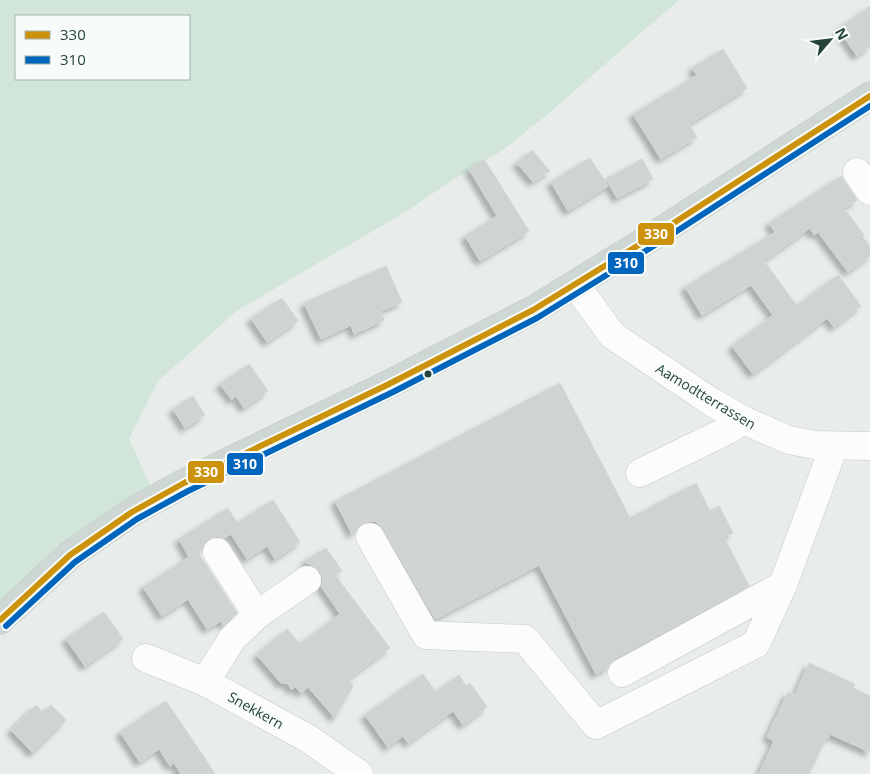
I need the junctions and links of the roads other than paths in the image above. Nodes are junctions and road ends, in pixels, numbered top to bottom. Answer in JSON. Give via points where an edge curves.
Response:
{"nodes":[{"id":1,"x":870,"y":96,"type":"edge"},
{"id":2,"x":576,"y":284,"type":"junction"},
{"id":3,"x":743,"y":420,"type":"junction"},
{"id":4,"x":834,"y":446,"type":"junction"},
{"id":5,"x":870,"y":446,"type":"edge"},
{"id":6,"x":640,"y":473,"type":"dead end"},
{"id":7,"x":370,"y":538,"type":"dead end"},
{"id":8,"x":217,"y":552,"type":"dead end"},
{"id":9,"x":307,"y":580,"type":"dead end"},
{"id":10,"x":783,"y":585,"type":"junction"},
{"id":11,"x":256,"y":615,"type":"junction"},
{"id":12,"x":0,"y":620,"type":"edge"},
{"id":13,"x":146,"y":658,"type":"dead end"},
{"id":14,"x":622,"y":672,"type":"dead end"},
{"id":15,"x":206,"y":682,"type":"junction"},
{"id":16,"x":359,"y":774,"type":"edge"}],
"edges":[{"from":1,"to":2,"type":"main road"},
{"from":2,"to":3,"type":"street","name":"Aamodtterrassen","via":[[612,335]]},
{"from":2,"to":12,"type":"main road","via":[[499,328],[184,483],[132,512],[88,540]]},
{"from":3,"to":4,"type":"street","name":"Aamodtterrassen","via":[[789,440]]},
{"from":3,"to":6,"type":"street"},
{"from":4,"to":5,"type":"street","name":"Aamodtterrassen"},
{"from":4,"to":10,"type":"street"},
{"from":7,"to":10,"type":"street","via":[[426,635],[525,639],[596,726],[756,644]]},
{"from":8,"to":11,"type":"street"},
{"from":9,"to":11,"type":"street"},
{"from":10,"to":14,"type":"street"},
{"from":11,"to":15,"type":"street","via":[[232,638]]},
{"from":13,"to":15,"type":"street","name":"Snekkern"},
{"from":15,"to":16,"type":"street","name":"Snekkern","via":[[309,739]]}]}
